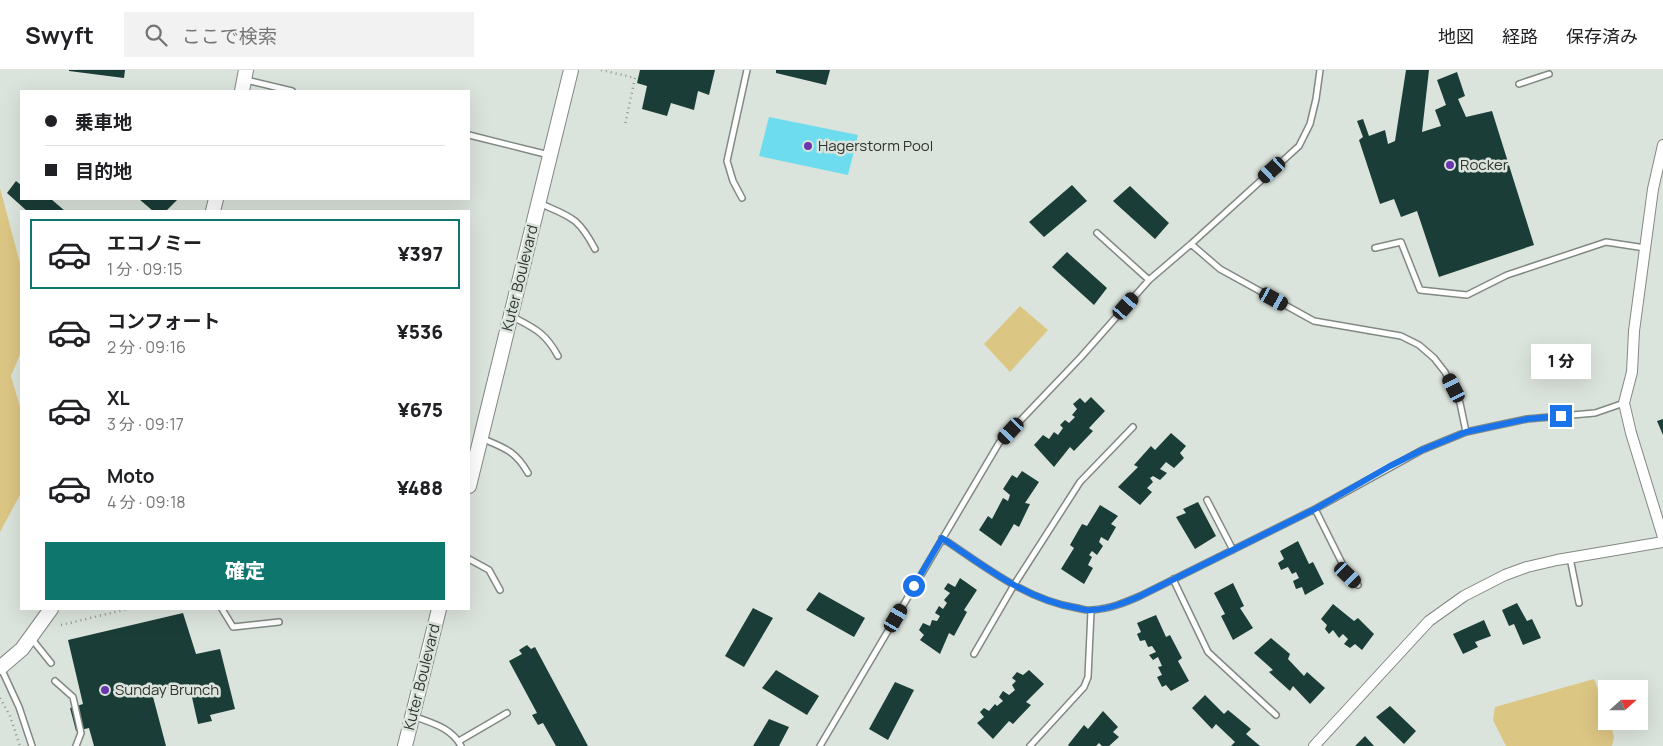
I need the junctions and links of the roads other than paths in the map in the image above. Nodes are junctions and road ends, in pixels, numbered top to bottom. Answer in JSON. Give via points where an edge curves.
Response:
{"nodes":[{"id":1,"x":571,"y":70,"type":"edge"},
{"id":2,"x":747,"y":70,"type":"edge"},
{"id":3,"x":1320,"y":70,"type":"edge"},
{"id":4,"x":1549,"y":74,"type":"dead end"},
{"id":5,"x":244,"y":80,"type":"edge"},
{"id":6,"x":1519,"y":84,"type":"dead end"},
{"id":7,"x":288,"y":90,"type":"edge"},
{"id":8,"x":470,"y":135,"type":"edge"},
{"id":9,"x":1663,"y":145,"type":"edge"},
{"id":10,"x":550,"y":155,"type":"junction"},
{"id":11,"x":1658,"y":189,"type":"edge"},
{"id":12,"x":742,"y":198,"type":"dead end"},
{"id":13,"x":538,"y":202,"type":"junction"},
{"id":14,"x":1098,"y":233,"type":"dead end"},
{"id":15,"x":1191,"y":244,"type":"junction"},
{"id":16,"x":596,"y":248,"type":"dead end"},
{"id":17,"x":1375,"y":248,"type":"dead end"},
{"id":18,"x":1645,"y":248,"type":"junction"},
{"id":19,"x":1149,"y":280,"type":"junction"},
{"id":20,"x":511,"y":315,"type":"junction"},
{"id":21,"x":558,"y":356,"type":"dead end"},
{"id":22,"x":1624,"y":404,"type":"junction"},
{"id":23,"x":1133,"y":427,"type":"dead end"},
{"id":24,"x":1466,"y":432,"type":"junction"},
{"id":25,"x":481,"y":438,"type":"junction"},
{"id":26,"x":528,"y":473,"type":"dead end"},
{"id":27,"x":470,"y":482,"type":"edge"},
{"id":28,"x":1206,"y":500,"type":"dead end"},
{"id":29,"x":1315,"y":509,"type":"junction"},
{"id":30,"x":1663,"y":537,"type":"edge"},
{"id":31,"x":942,"y":538,"type":"junction"},
{"id":32,"x":1663,"y":542,"type":"edge"},
{"id":33,"x":1233,"y":550,"type":"junction"},
{"id":34,"x":1570,"y":558,"type":"junction"},
{"id":35,"x":470,"y":560,"type":"edge"},
{"id":36,"x":1173,"y":579,"type":"junction"},
{"id":37,"x":1014,"y":585,"type":"junction"},
{"id":38,"x":1358,"y":585,"type":"dead end"},
{"id":39,"x":500,"y":590,"type":"dead end"},
{"id":40,"x":1579,"y":603,"type":"dead end"},
{"id":41,"x":50,"y":610,"type":"edge"},
{"id":42,"x":223,"y":610,"type":"edge"},
{"id":43,"x":439,"y":610,"type":"edge"},
{"id":44,"x":1090,"y":611,"type":"junction"},
{"id":45,"x":278,"y":622,"type":"dead end"},
{"id":46,"x":30,"y":638,"type":"junction"},
{"id":47,"x":974,"y":654,"type":"dead end"},
{"id":48,"x":51,"y":662,"type":"dead end"},
{"id":49,"x":0,"y":667,"type":"edge"},
{"id":50,"x":55,"y":681,"type":"dead end"},
{"id":51,"x":507,"y":713,"type":"dead end"},
{"id":52,"x":1276,"y":715,"type":"dead end"},
{"id":53,"x":412,"y":716,"type":"junction"},
{"id":54,"x":460,"y":743,"type":"edge"},
{"id":55,"x":32,"y":746,"type":"edge"},
{"id":56,"x":76,"y":746,"type":"edge"},
{"id":57,"x":405,"y":746,"type":"edge"},
{"id":58,"x":820,"y":746,"type":"edge"},
{"id":59,"x":1030,"y":746,"type":"edge"},
{"id":60,"x":1314,"y":746,"type":"edge"}],
"edges":[{"from":1,"to":10,"type":"street","name":"Kuter Boulevard"},
{"from":2,"to":12,"type":"lane","via":[[727,162]]},
{"from":3,"to":15,"type":"lane","via":[[1310,124],[1299,146]]},
{"from":4,"to":6,"type":"lane"},
{"from":5,"to":7,"type":"lane"},
{"from":8,"to":10,"type":"lane"},
{"from":9,"to":11,"type":"street"},
{"from":10,"to":13,"type":"street","name":"Kuter Boulevard"},
{"from":11,"to":18,"type":"street"},
{"from":13,"to":16,"type":"lane","via":[[577,221]]},
{"from":13,"to":20,"type":"street","name":"Kuter Boulevard"},
{"from":14,"to":19,"type":"lane"},
{"from":15,"to":19,"type":"lane"},
{"from":15,"to":24,"type":"lane","via":[[1220,269],[1314,321],[1401,336],[1419,345],[1446,372],[1460,404]]},
{"from":17,"to":18,"type":"lane","via":[[1400,242],[1420,290],[1468,294],[1507,275],[1606,242]]},
{"from":18,"to":22,"type":"street","via":[[1632,372]]},
{"from":19,"to":31,"type":"lane","via":[[999,443]]},
{"from":20,"to":21,"type":"lane","via":[[544,335]]},
{"from":20,"to":25,"type":"street","name":"Kuter Boulevard"},
{"from":22,"to":24,"type":"lane","via":[[1595,413],[1527,419]]},
{"from":22,"to":30,"type":"street"},
{"from":23,"to":37,"type":"lane","via":[[1080,482]]},
{"from":24,"to":29,"type":"lane","via":[[1398,462]]},
{"from":25,"to":26,"type":"lane","via":[[515,455]]},
{"from":25,"to":27,"type":"street","name":"Kuter Boulevard"},
{"from":28,"to":33,"type":"lane"},
{"from":29,"to":33,"type":"lane"},
{"from":29,"to":38,"type":"lane","via":[[1348,575]]},
{"from":31,"to":37,"type":"lane"},
{"from":31,"to":58,"type":"lane"},
{"from":32,"to":34,"type":"street"},
{"from":33,"to":36,"type":"lane"},
{"from":34,"to":40,"type":"lane"},
{"from":34,"to":60,"type":"street","via":[[1505,575],[1464,596],[1428,621]]},
{"from":35,"to":39,"type":"lane","via":[[489,570]]},
{"from":36,"to":44,"type":"lane","via":[[1113,607]]},
{"from":36,"to":52,"type":"lane","via":[[1208,652]]},
{"from":37,"to":44,"type":"lane","via":[[1043,599]]},
{"from":37,"to":47,"type":"lane"},
{"from":41,"to":46,"type":"street"},
{"from":42,"to":45,"type":"lane","via":[[233,627]]},
{"from":43,"to":53,"type":"street","name":"Kuter Boulevard"},
{"from":44,"to":59,"type":"lane","via":[[1088,677],[1084,687]]},
{"from":46,"to":48,"type":"lane"},
{"from":46,"to":49,"type":"street"},
{"from":49,"to":55,"type":"lane","via":[[19,707]]},
{"from":50,"to":56,"type":"lane","via":[[73,697],[81,733]]},
{"from":51,"to":54,"type":"lane"},
{"from":53,"to":54,"type":"lane","via":[[442,727]]},
{"from":53,"to":57,"type":"street","name":"Kuter Boulevard"}]}
